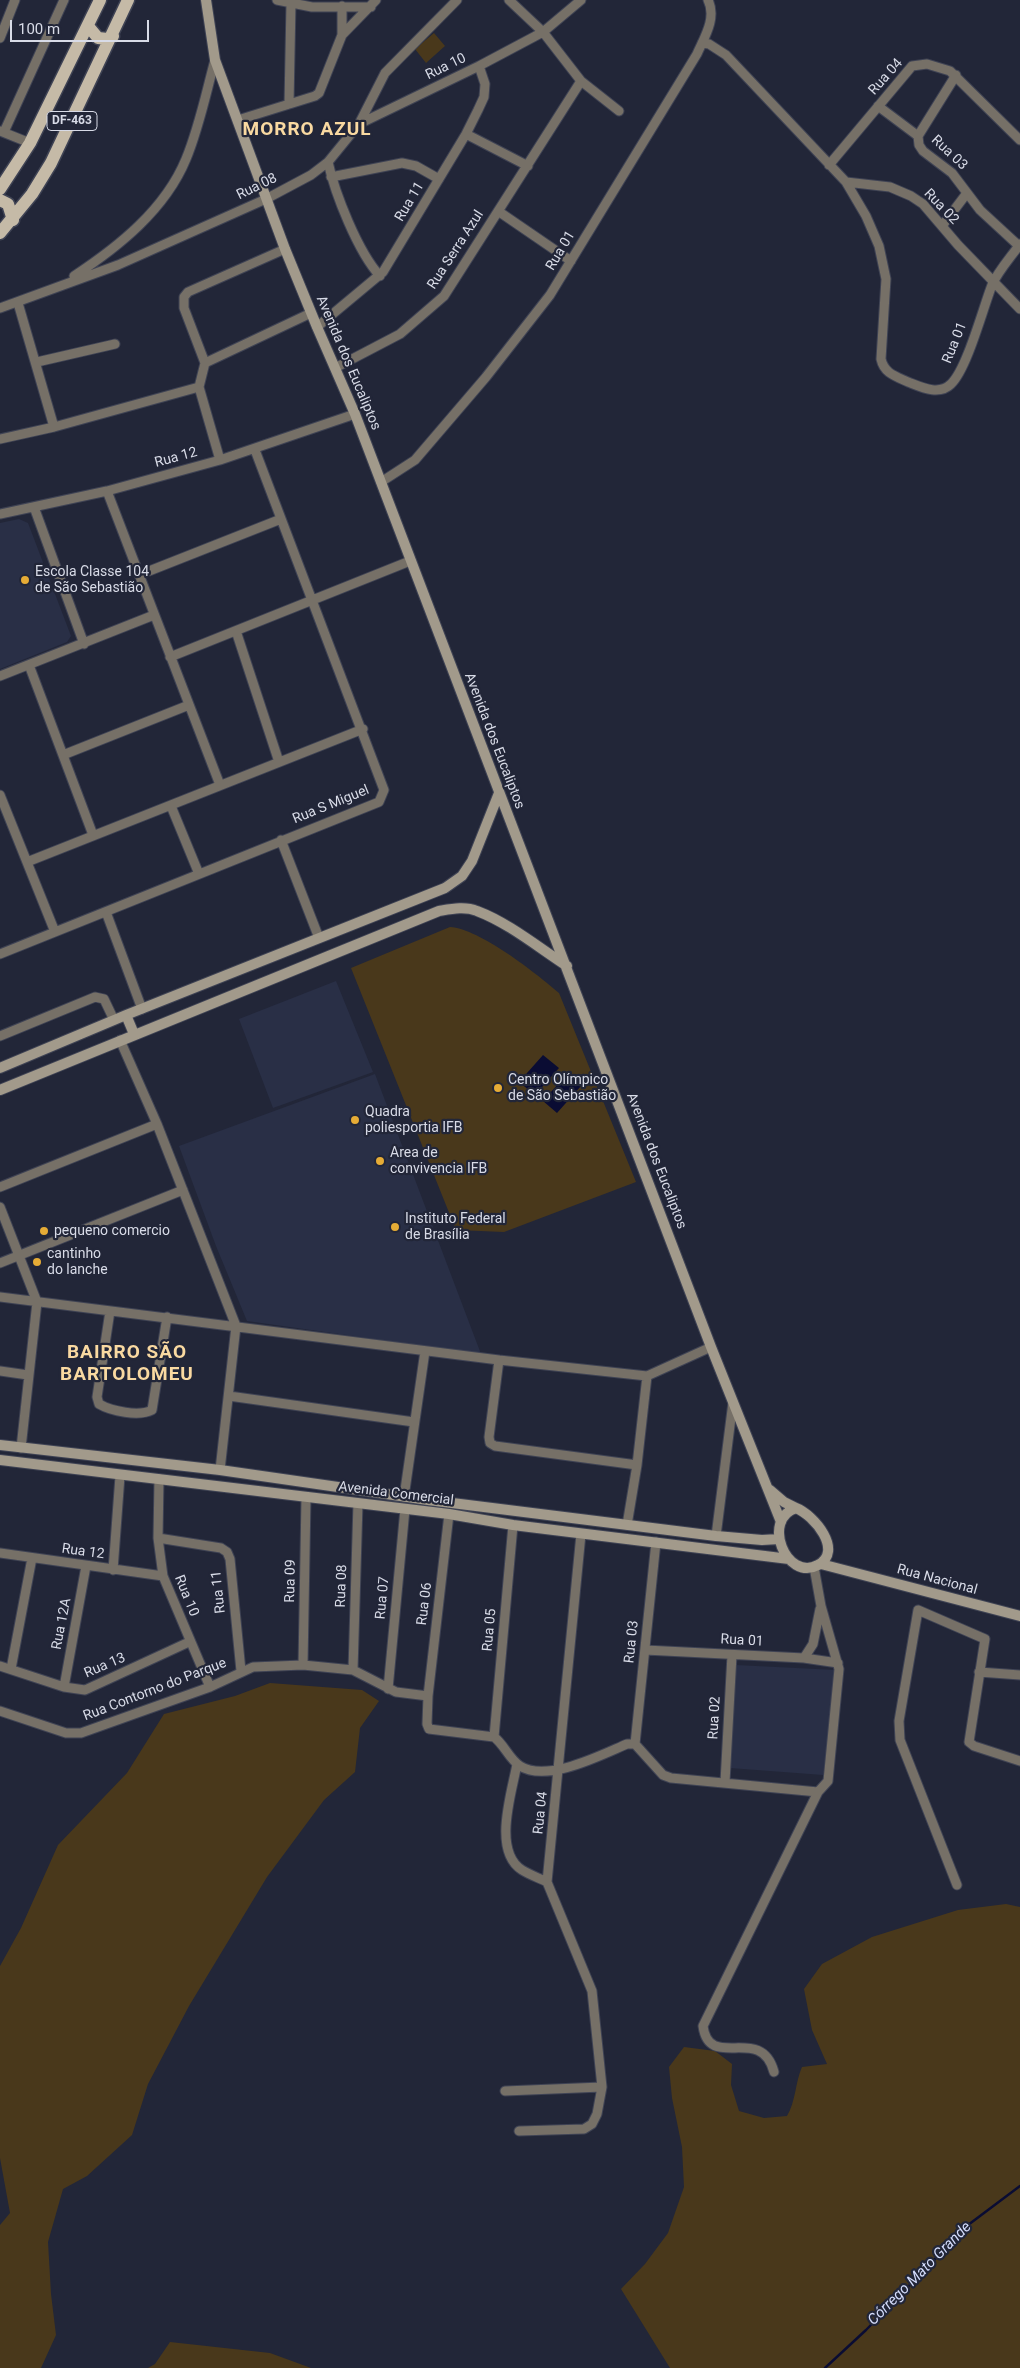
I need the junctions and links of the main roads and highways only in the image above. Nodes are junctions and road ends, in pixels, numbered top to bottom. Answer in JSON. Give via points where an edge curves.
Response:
{"nodes":[{"id":1,"x":100,"y":0,"type":"edge"},
{"id":2,"x":128,"y":0,"type":"edge"},
{"id":3,"x":88,"y":26,"type":"junction"},
{"id":4,"x":113,"y":36,"type":"junction"},
{"id":5,"x":0,"y":189,"type":"edge"},
{"id":6,"x":0,"y":200,"type":"edge"},
{"id":7,"x":13,"y":220,"type":"junction"},
{"id":8,"x":0,"y":234,"type":"edge"}],
"edges":[{"from":1,"to":3,"type":"main road","number":"DF-463"},
{"from":2,"to":4,"type":"main road","number":"DF-463"},
{"from":3,"to":4,"type":"main road","via":[[98,38]]},
{"from":3,"to":5,"type":"main road","number":"DF-463","via":[[30,143]]},
{"from":4,"to":7,"type":"main road","number":"DF-463","via":[[50,163]]},
{"from":6,"to":7,"type":"main road","via":[[8,204]]},
{"from":7,"to":8,"type":"main road","number":"DF-463"}]}
